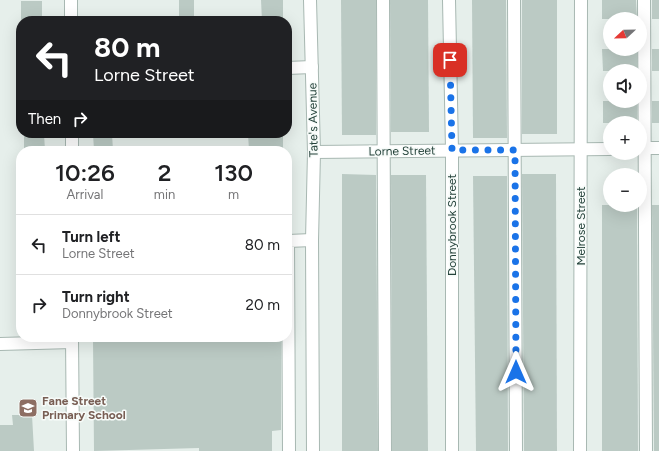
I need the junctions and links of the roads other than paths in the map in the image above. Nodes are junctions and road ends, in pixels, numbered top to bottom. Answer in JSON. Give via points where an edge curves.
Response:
{"nodes":[{"id":1,"x":71,"y":0,"type":"edge"},
{"id":2,"x":310,"y":0,"type":"edge"},
{"id":3,"x":383,"y":0,"type":"edge"},
{"id":4,"x":450,"y":0,"type":"edge"},
{"id":5,"x":514,"y":0,"type":"edge"},
{"id":6,"x":581,"y":0,"type":"edge"},
{"id":7,"x":644,"y":0,"type":"edge"},
{"id":8,"x":71,"y":16,"type":"edge"},
{"id":9,"x":312,"y":67,"type":"junction"},
{"id":10,"x":292,"y":68,"type":"edge"},
{"id":11,"x":642,"y":116,"type":"edge"},
{"id":12,"x":647,"y":148,"type":"edge"},
{"id":13,"x":659,"y":148,"type":"edge"},
{"id":14,"x":581,"y":149,"type":"junction"},
{"id":15,"x":603,"y":149,"type":"edge"},
{"id":16,"x":452,"y":150,"type":"junction"},
{"id":17,"x":515,"y":150,"type":"junction"},
{"id":18,"x":383,"y":151,"type":"junction"},
{"id":19,"x":314,"y":152,"type":"junction"},
{"id":20,"x":642,"y":160,"type":"edge"},
{"id":21,"x":312,"y":240,"type":"junction"},
{"id":22,"x":292,"y":241,"type":"edge"},
{"id":23,"x":29,"y":342,"type":"edge"},
{"id":24,"x":72,"y":342,"type":"edge"},
{"id":25,"x":288,"y":342,"type":"edge"},
{"id":26,"x":0,"y":344,"type":"edge"},
{"id":27,"x":73,"y":451,"type":"edge"},
{"id":28,"x":289,"y":451,"type":"edge"},
{"id":29,"x":313,"y":451,"type":"edge"},
{"id":30,"x":385,"y":451,"type":"edge"},
{"id":31,"x":452,"y":451,"type":"edge"},
{"id":32,"x":516,"y":451,"type":"edge"},
{"id":33,"x":580,"y":451,"type":"edge"},
{"id":34,"x":646,"y":451,"type":"edge"}],
"edges":[{"from":1,"to":8,"type":"street"},
{"from":2,"to":9,"type":"street","name":"Tate's Avenue"},
{"from":3,"to":18,"type":"street"},
{"from":4,"to":16,"type":"street","name":"Donnybrook Street"},
{"from":5,"to":17,"type":"street"},
{"from":6,"to":14,"type":"street","name":"Melrose Street"},
{"from":7,"to":11,"type":"street"},
{"from":9,"to":10,"type":"street"},
{"from":9,"to":19,"type":"street","name":"Tate's Avenue"},
{"from":12,"to":13,"type":"street"},
{"from":14,"to":15,"type":"street","name":"Lorne Street"},
{"from":14,"to":17,"type":"street","name":"Lorne Street"},
{"from":14,"to":33,"type":"street","name":"Melrose Street"},
{"from":16,"to":17,"type":"street","name":"Lorne Street"},
{"from":16,"to":18,"type":"street","name":"Lorne Street"},
{"from":16,"to":31,"type":"street","name":"Donnybrook Street"},
{"from":17,"to":32,"type":"street"},
{"from":18,"to":19,"type":"street","name":"Lorne Street"},
{"from":18,"to":30,"type":"street"},
{"from":19,"to":21,"type":"street","name":"Tate's Avenue"},
{"from":20,"to":34,"type":"street"},
{"from":21,"to":22,"type":"street"},
{"from":21,"to":29,"type":"street","name":"Tate's Avenue"},
{"from":23,"to":26,"type":"street"},
{"from":24,"to":27,"type":"street"},
{"from":25,"to":28,"type":"street"}]}
